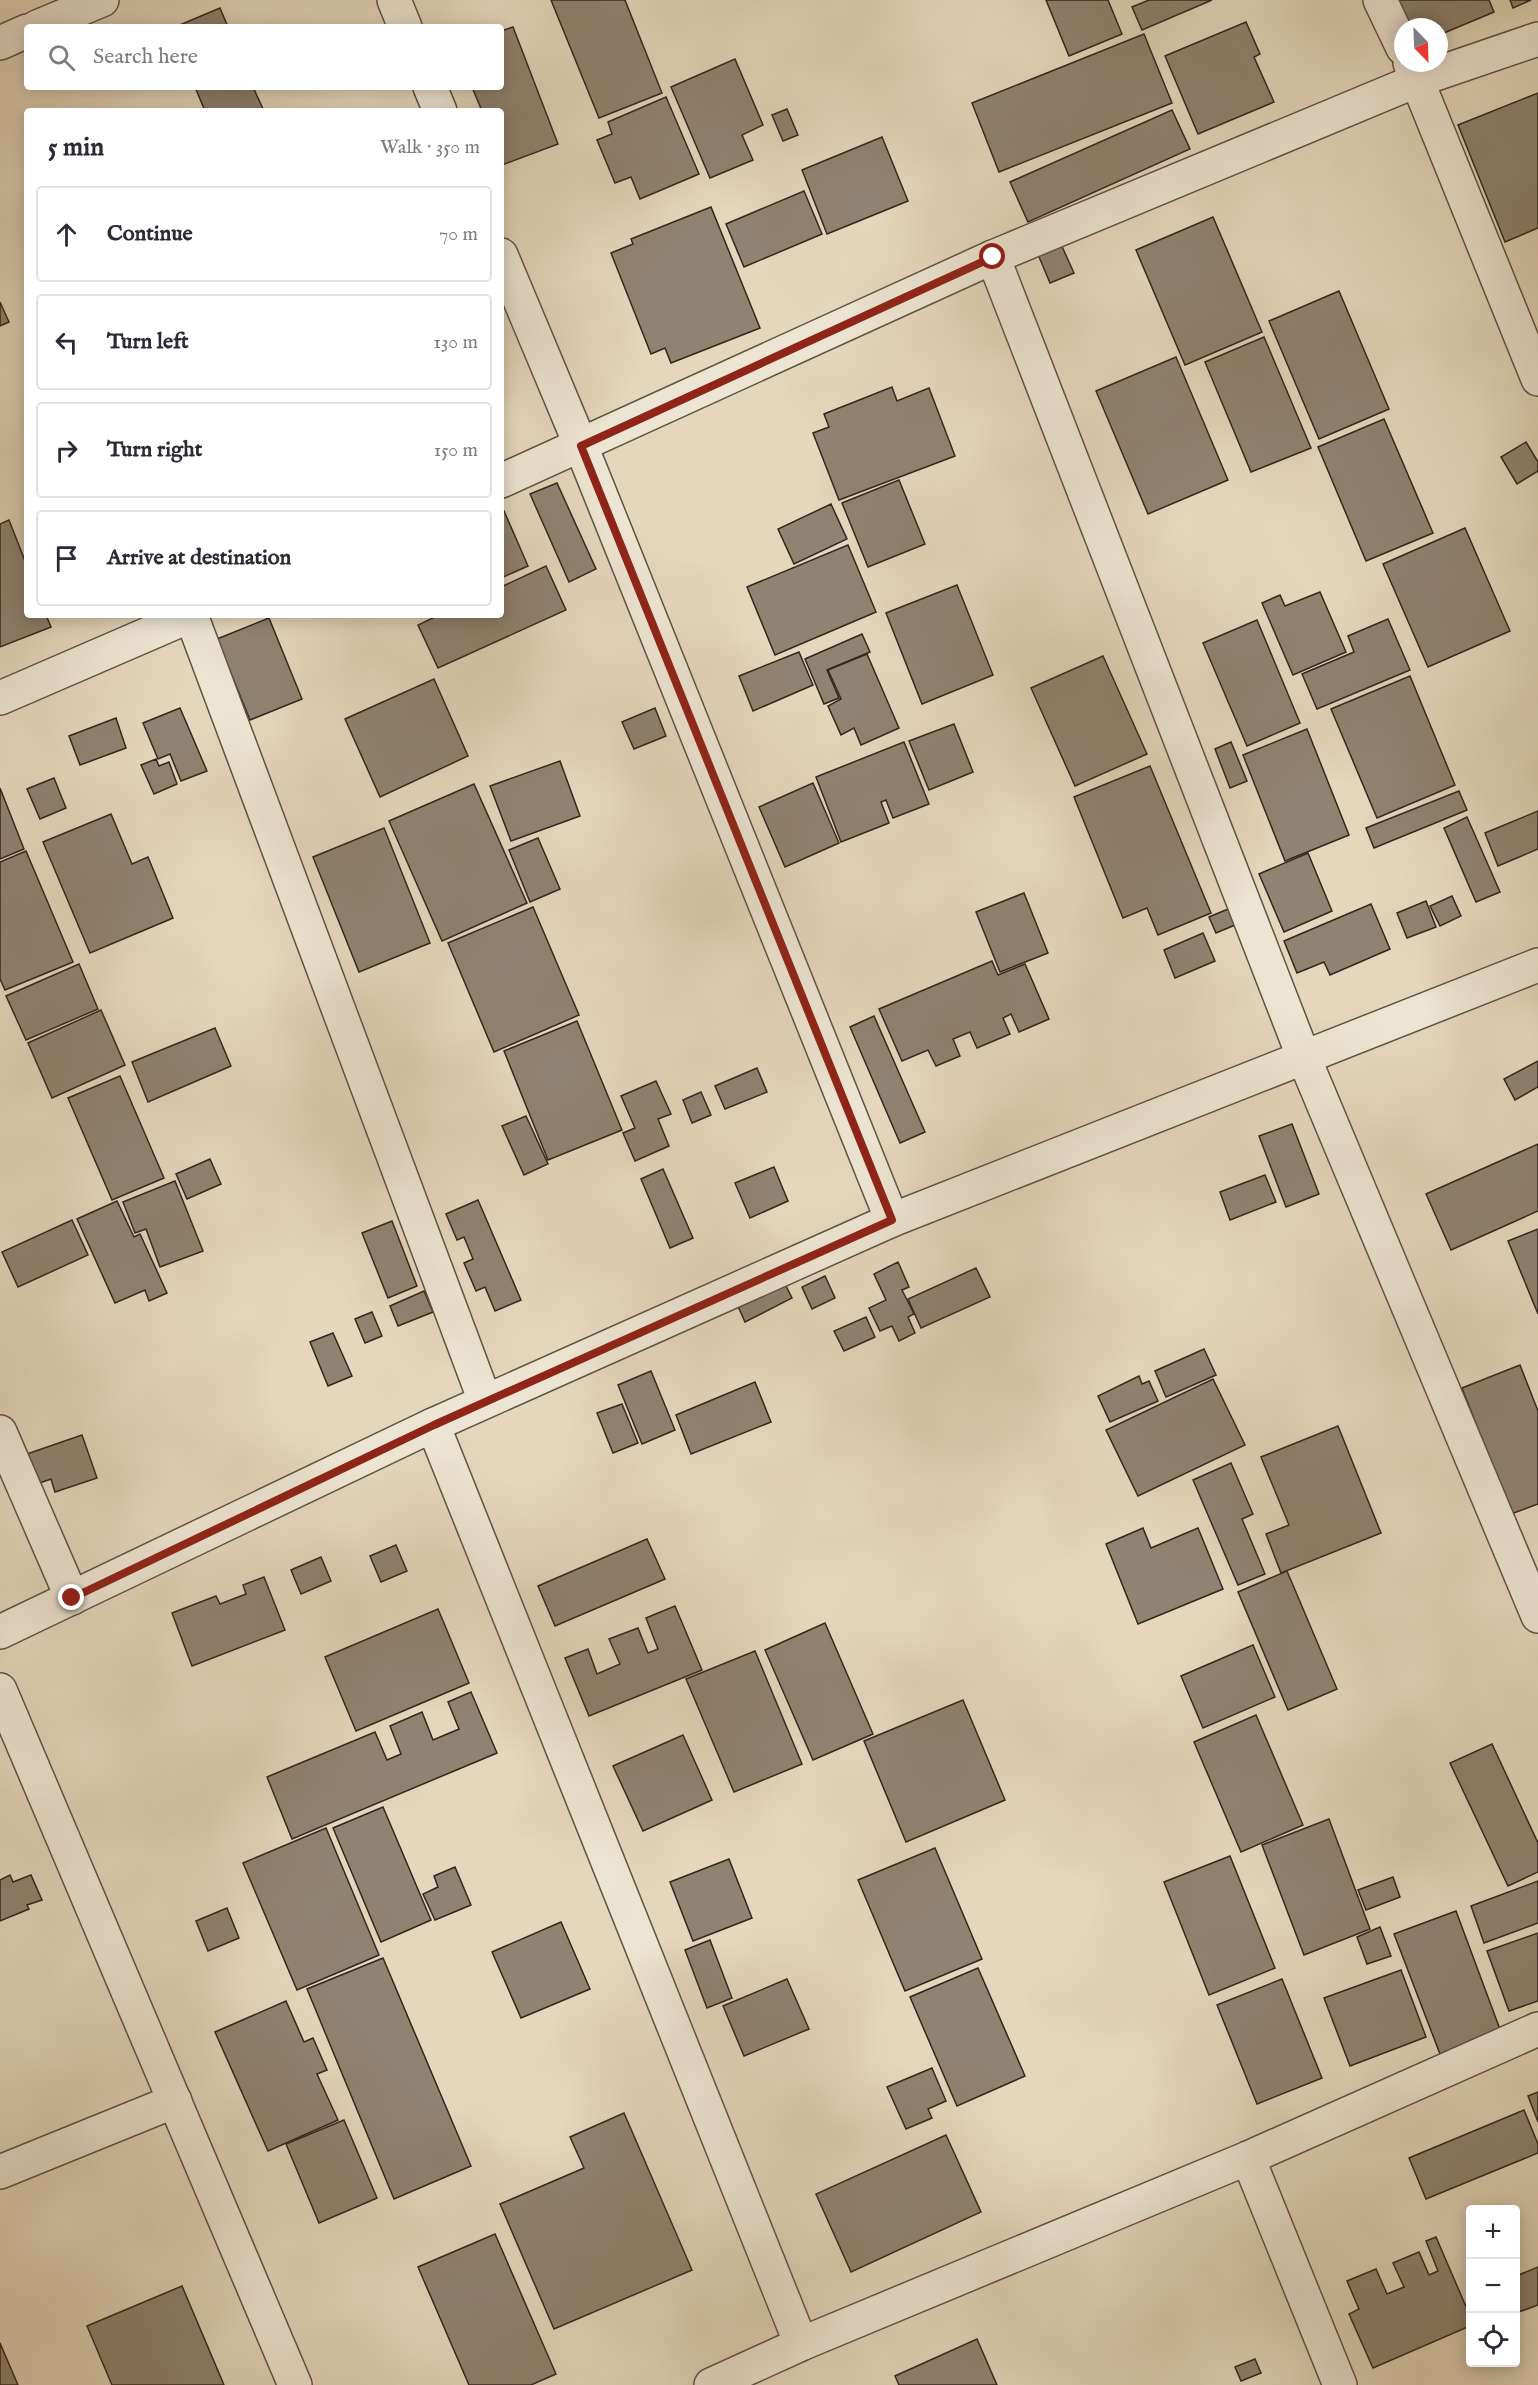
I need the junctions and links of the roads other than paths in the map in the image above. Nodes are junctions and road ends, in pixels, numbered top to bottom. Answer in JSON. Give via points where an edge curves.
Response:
{"nodes":[{"id":1,"x":102,"y":0,"type":"edge"},
{"id":2,"x":394,"y":0,"type":"edge"},
{"id":3,"x":1380,"y":0,"type":"edge"},
{"id":4,"x":45,"y":24,"type":"edge"},
{"id":5,"x":404,"y":24,"type":"edge"},
{"id":6,"x":1394,"y":29,"type":"edge"},
{"id":7,"x":24,"y":32,"type":"edge"},
{"id":8,"x":1538,"y":39,"type":"edge"},
{"id":9,"x":0,"y":43,"type":"edge"},
{"id":10,"x":1448,"y":62,"type":"edge"},
{"id":11,"x":1412,"y":72,"type":"edge"},
{"id":12,"x":1414,"y":72,"type":"edge"},
{"id":13,"x":431,"y":90,"type":"edge"},
{"id":14,"x":439,"y":108,"type":"edge"},
{"id":15,"x":993,"y":257,"type":"junction"},
{"id":16,"x":504,"y":262,"type":"edge"},
{"id":17,"x":1538,"y":378,"type":"edge"},
{"id":18,"x":581,"y":446,"type":"junction"},
{"id":19,"x":504,"y":480,"type":"edge"},
{"id":20,"x":184,"y":618,"type":"edge"},
{"id":21,"x":192,"y":618,"type":"edge"},
{"id":22,"x":0,"y":698,"type":"edge"},
{"id":23,"x":1538,"y":965,"type":"edge"},
{"id":24,"x":1304,"y":1058,"type":"junction"},
{"id":25,"x":892,"y":1220,"type":"junction"},
{"id":26,"x":486,"y":1401,"type":"junction"},
{"id":27,"x":434,"y":1425,"type":"junction"},
{"id":28,"x":0,"y":1432,"type":"edge"},
{"id":29,"x":72,"y":1598,"type":"junction"},
{"id":30,"x":1538,"y":1616,"type":"edge"},
{"id":31,"x":0,"y":1632,"type":"edge"},
{"id":32,"x":0,"y":1690,"type":"edge"},
{"id":33,"x":1538,"y":2030,"type":"edge"},
{"id":34,"x":174,"y":2102,"type":"junction"},
{"id":35,"x":1248,"y":2158,"type":"junction"},
{"id":36,"x":0,"y":2172,"type":"edge"},
{"id":37,"x":801,"y":2344,"type":"junction"},
{"id":38,"x":295,"y":2385,"type":"edge"},
{"id":39,"x":711,"y":2385,"type":"edge"},
{"id":40,"x":1340,"y":2385,"type":"edge"}],
"edges":[{"from":1,"to":4,"type":"street"},
{"from":2,"to":5,"type":"street"},
{"from":3,"to":6,"type":"street"},
{"from":7,"to":9,"type":"street"},
{"from":8,"to":10,"type":"street"},
{"from":11,"to":15,"type":"street"},
{"from":12,"to":17,"type":"street"},
{"from":13,"to":14,"type":"street"},
{"from":15,"to":18,"type":"street"},
{"from":15,"to":24,"type":"street"},
{"from":16,"to":18,"type":"street"},
{"from":18,"to":19,"type":"street"},
{"from":18,"to":25,"type":"street"},
{"from":20,"to":22,"type":"street"},
{"from":21,"to":26,"type":"street"},
{"from":23,"to":24,"type":"street"},
{"from":24,"to":25,"type":"street"},
{"from":24,"to":30,"type":"street"},
{"from":25,"to":26,"type":"street"},
{"from":26,"to":27,"type":"street"},
{"from":27,"to":29,"type":"street"},
{"from":27,"to":37,"type":"street"},
{"from":28,"to":29,"type":"street"},
{"from":29,"to":31,"type":"street"},
{"from":32,"to":34,"type":"street"},
{"from":33,"to":35,"type":"street"},
{"from":34,"to":36,"type":"street"},
{"from":34,"to":38,"type":"street"},
{"from":35,"to":37,"type":"street"},
{"from":35,"to":40,"type":"street"},
{"from":37,"to":39,"type":"street"}]}
